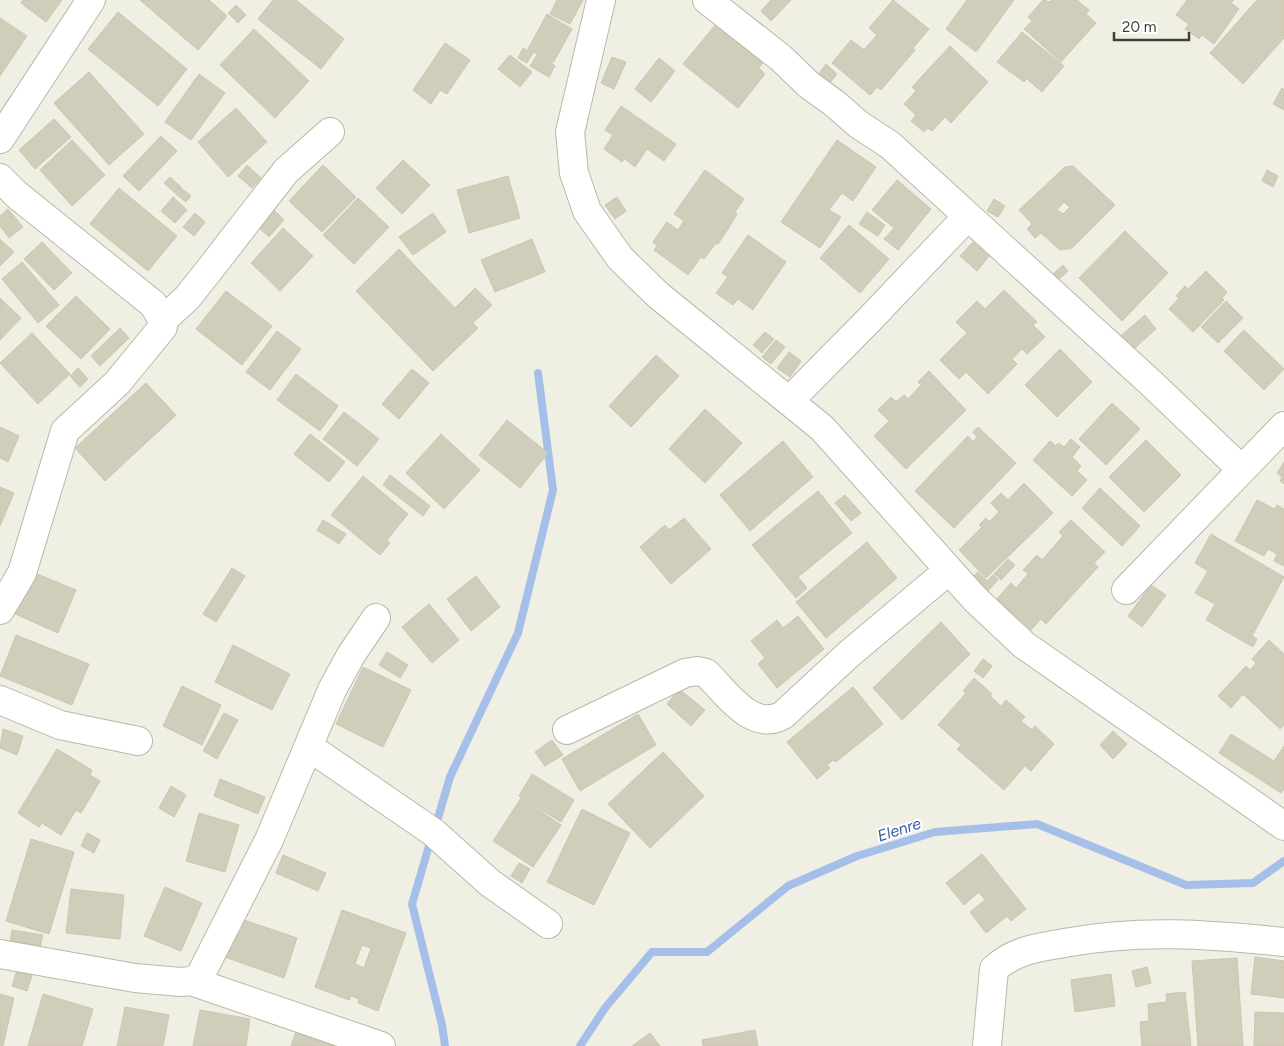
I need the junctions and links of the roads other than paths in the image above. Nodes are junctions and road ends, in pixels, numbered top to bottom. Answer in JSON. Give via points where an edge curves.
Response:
{"nodes":[{"id":1,"x":91,"y":0,"type":"edge"},
{"id":2,"x":601,"y":0,"type":"edge"},
{"id":3,"x":707,"y":0,"type":"edge"},
{"id":4,"x":330,"y":132,"type":"dead end"},
{"id":5,"x":0,"y":139,"type":"edge"},
{"id":6,"x":0,"y":178,"type":"edge"},
{"id":7,"x":967,"y":217,"type":"junction"},
{"id":8,"x":163,"y":320,"type":"junction"},
{"id":9,"x":789,"y":401,"type":"junction"},
{"id":10,"x":1284,"y":426,"type":"edge"},
{"id":11,"x":1241,"y":469,"type":"junction"},
{"id":12,"x":950,"y":570,"type":"junction"},
{"id":13,"x":1126,"y":590,"type":"dead end"},
{"id":14,"x":0,"y":610,"type":"edge"},
{"id":15,"x":376,"y":618,"type":"dead end"},
{"id":16,"x":0,"y":700,"type":"edge"},
{"id":17,"x":567,"y":730,"type":"dead end"},
{"id":18,"x":138,"y":741,"type":"dead end"},
{"id":19,"x":309,"y":747,"type":"junction"},
{"id":20,"x":1284,"y":826,"type":"edge"},
{"id":21,"x":548,"y":924,"type":"dead end"},
{"id":22,"x":1284,"y":942,"type":"edge"},
{"id":23,"x":0,"y":954,"type":"edge"},
{"id":24,"x":191,"y":981,"type":"junction"},
{"id":25,"x":381,"y":1046,"type":"edge"},
{"id":26,"x":987,"y":1046,"type":"edge"}],
"edges":[{"from":1,"to":5,"type":"street"},
{"from":2,"to":9,"type":"street","via":[[570,132],[574,173],[587,210],[620,258],[658,295]]},
{"from":3,"to":7,"type":"street","via":[[858,124],[890,145]]},
{"from":4,"to":8,"type":"street","via":[[286,171],[210,269]]},
{"from":6,"to":8,"type":"street","via":[[153,304]]},
{"from":7,"to":9,"type":"street"},
{"from":7,"to":11,"type":"street"},
{"from":8,"to":14,"type":"street","via":[[163,326],[117,383],[65,431],[22,573]]},
{"from":9,"to":12,"type":"street","via":[[822,428]]},
{"from":10,"to":11,"type":"street"},
{"from":11,"to":13,"type":"street"},
{"from":12,"to":17,"type":"street","via":[[849,654],[783,716],[774,720],[756,719],[706,673],[697,671],[685,673]]},
{"from":12,"to":20,"type":"street","via":[[975,599],[1024,645]]},
{"from":15,"to":19,"type":"street","via":[[332,690]]},
{"from":16,"to":18,"type":"street","via":[[60,725]]},
{"from":19,"to":21,"type":"street","via":[[434,832],[490,883]]},
{"from":19,"to":24,"type":"street","via":[[256,869],[200,976]]},
{"from":22,"to":26,"type":"street","via":[[1199,933],[1152,933],[1084,939],[1022,951],[1006,958],[994,969]]},
{"from":23,"to":24,"type":"street","via":[[135,978]]},
{"from":24,"to":25,"type":"street"}]}
